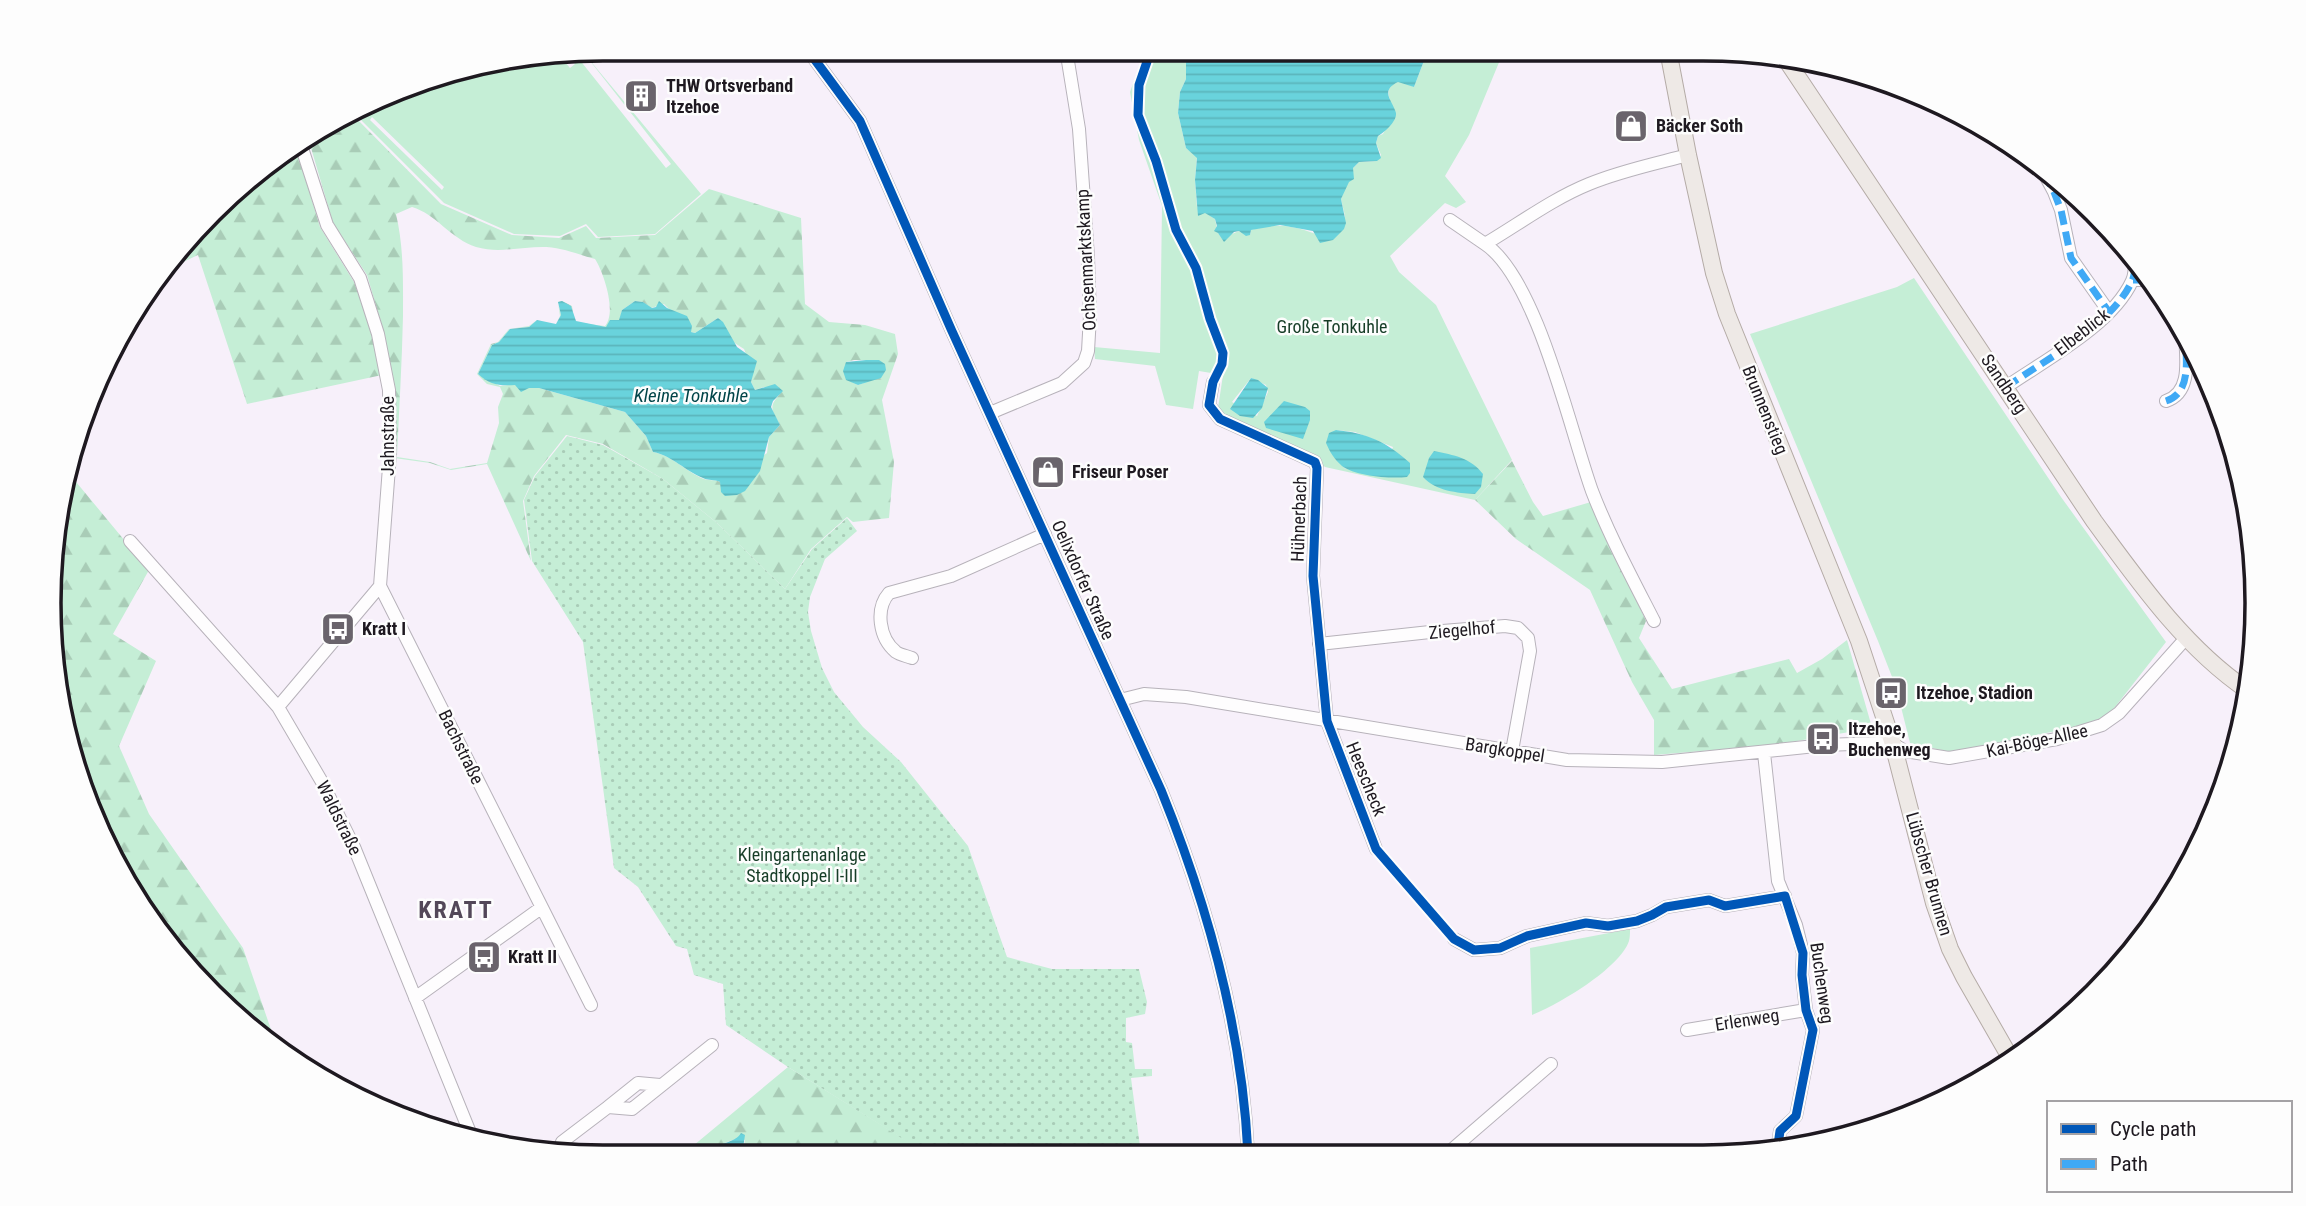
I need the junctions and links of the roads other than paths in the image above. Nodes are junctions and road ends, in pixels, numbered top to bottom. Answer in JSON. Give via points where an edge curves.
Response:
{"nodes":[{"id":1,"x":816,"y":61,"type":"edge"},
{"id":2,"x":1068,"y":61,"type":"edge"},
{"id":3,"x":1670,"y":61,"type":"edge"},
{"id":4,"x":1792,"y":69,"type":"edge"},
{"id":5,"x":303,"y":152,"type":"edge"},
{"id":6,"x":1688,"y":155,"type":"junction"},
{"id":7,"x":2052,"y":189,"type":"edge"},
{"id":8,"x":1450,"y":219,"type":"dead end"},
{"id":9,"x":1485,"y":244,"type":"junction"},
{"id":10,"x":2134,"y":274,"type":"edge"},
{"id":11,"x":2133,"y":280,"type":"junction"},
{"id":12,"x":2138,"y":280,"type":"edge"},
{"id":13,"x":2109,"y":312,"type":"junction"},
{"id":14,"x":2185,"y":356,"type":"edge"},
{"id":15,"x":1213,"y":382,"type":"dead end"},
{"id":16,"x":2006,"y":387,"type":"junction"},
{"id":17,"x":2166,"y":401,"type":"dead end"},
{"id":18,"x":990,"y":413,"type":"junction"},
{"id":19,"x":1045,"y":534,"type":"junction"},
{"id":20,"x":130,"y":541,"type":"dead end"},
{"id":21,"x":380,"y":586,"type":"junction"},
{"id":22,"x":1654,"y":621,"type":"dead end"},
{"id":23,"x":2187,"y":637,"type":"junction"},
{"id":24,"x":1319,"y":644,"type":"junction"},
{"id":25,"x":912,"y":658,"type":"dead end"},
{"id":26,"x":2238,"y":683,"type":"edge"},
{"id":27,"x":1120,"y":700,"type":"junction"},
{"id":28,"x":278,"y":707,"type":"junction"},
{"id":29,"x":1327,"y":720,"type":"junction"},
{"id":30,"x":1512,"y":751,"type":"junction"},
{"id":31,"x":1895,"y":751,"type":"junction"},
{"id":32,"x":1764,"y":753,"type":"junction"},
{"id":33,"x":1376,"y":849,"type":"dead end"},
{"id":34,"x":1785,"y":896,"type":"junction"},
{"id":35,"x":541,"y":908,"type":"junction"},
{"id":36,"x":1454,"y":939,"type":"dead end"},
{"id":37,"x":415,"y":998,"type":"junction"},
{"id":38,"x":591,"y":1005,"type":"dead end"},
{"id":39,"x":1807,"y":1010,"type":"junction"},
{"id":40,"x":1687,"y":1030,"type":"dead end"},
{"id":41,"x":712,"y":1045,"type":"dead end"},
{"id":42,"x":2007,"y":1051,"type":"edge"},
{"id":43,"x":1551,"y":1064,"type":"dead end"},
{"id":44,"x":468,"y":1127,"type":"edge"},
{"id":45,"x":1779,"y":1139,"type":"edge"},
{"id":46,"x":562,"y":1143,"type":"edge"},
{"id":47,"x":1247,"y":1145,"type":"edge"},
{"id":48,"x":1457,"y":1145,"type":"edge"}],
"edges":[{"from":1,"to":18,"type":"street","name":"Oelixdorfer Straße","via":[[860,121]]},
{"from":2,"to":18,"type":"street","name":"Ochsenmarktskamp","via":[[1079,129],[1088,257],[1088,351],[1084,363],[1062,383]]},
{"from":3,"to":6,"type":"main road","name":"Brunnenstieg"},
{"from":4,"to":16,"type":"main road","name":"Sandberg"},
{"from":5,"to":21,"type":"street","name":"Jahnstraße","via":[[327,225],[360,278],[389,390],[390,454]]},
{"from":6,"to":9,"type":"street","via":[[1590,183]]},
{"from":6,"to":31,"type":"main road","name":"Brunnenstieg","via":[[1731,327],[1859,641]]},
{"from":7,"to":13,"type":"street","via":[[2071,258]]},
{"from":8,"to":9,"type":"street"},
{"from":9,"to":22,"type":"street","via":[[1496,252],[1528,307],[1554,370],[1592,491]]},
{"from":10,"to":11,"type":"street"},
{"from":11,"to":12,"type":"street"},
{"from":11,"to":13,"type":"street","name":"Elbeblick"},
{"from":13,"to":16,"type":"street","name":"Elbeblick"},
{"from":14,"to":17,"type":"street","via":[[2185,385],[2175,399]]},
{"from":15,"to":24,"type":"street","name":"Hühnerbach","via":[[1209,405],[1220,419],[1315,462],[1313,576]]},
{"from":16,"to":23,"type":"main road","name":"Sandberg","via":[[2138,582]]},
{"from":18,"to":19,"type":"street","name":"Oelixdorfer Straße"},
{"from":19,"to":25,"type":"street","via":[[951,576],[893,590],[886,596],[880,610],[884,634],[895,651]]},
{"from":19,"to":27,"type":"street","name":"Oelixdorfer Straße"},
{"from":20,"to":28,"type":"street","name":"Waldstraße"},
{"from":21,"to":28,"type":"street"},
{"from":21,"to":35,"type":"street","name":"Bachstraße"},
{"from":23,"to":26,"type":"main road","name":"Sandberg"},
{"from":23,"to":31,"type":"street","name":"Kai-Böge-Allee","via":[[2119,713],[2097,728],[1948,758]]},
{"from":24,"to":29,"type":"street","name":"Hühnerbach"},
{"from":24,"to":30,"type":"street","name":"Ziegelhof","via":[[1518,628],[1528,638],[1530,651]]},
{"from":27,"to":29,"type":"street","name":"Bargkoppel","via":[[1165,695]]},
{"from":27,"to":47,"type":"street","name":"Oelixdorfer Straße","via":[[1181,839],[1219,959],[1236,1044]]},
{"from":28,"to":37,"type":"street","name":"Waldstraße","via":[[343,822]]},
{"from":29,"to":30,"type":"street","name":"Bargkoppel"},
{"from":29,"to":33,"type":"street","name":"Heescheck"},
{"from":30,"to":32,"type":"street","name":"Bargkoppel","via":[[1619,763]]},
{"from":31,"to":32,"type":"street","name":"Bargkoppel","via":[[1825,745]]},
{"from":31,"to":42,"type":"main road","name":"Lübscher Brunnen","via":[[1950,949]]},
{"from":32,"to":34,"type":"street","name":"Buchenweg","via":[[1779,881]]},
{"from":34,"to":36,"type":"street","via":[[1725,906],[1709,900],[1666,907],[1637,921],[1608,926],[1586,923],[1527,936],[1500,948],[1474,950]]},
{"from":34,"to":39,"type":"street","name":"Buchenweg","via":[[1803,953]]},
{"from":35,"to":37,"type":"street"},
{"from":35,"to":38,"type":"street","name":"Bachstraße"},
{"from":37,"to":44,"type":"street","name":"Waldstraße"},
{"from":39,"to":40,"type":"street","name":"Erlenweg"},
{"from":39,"to":45,"type":"street","name":"Buchenweg","via":[[1813,1030],[1806,1070],[1796,1116]]},
{"from":41,"to":46,"type":"street","via":[[632,1110],[608,1107]]},
{"from":43,"to":48,"type":"street"}]}
